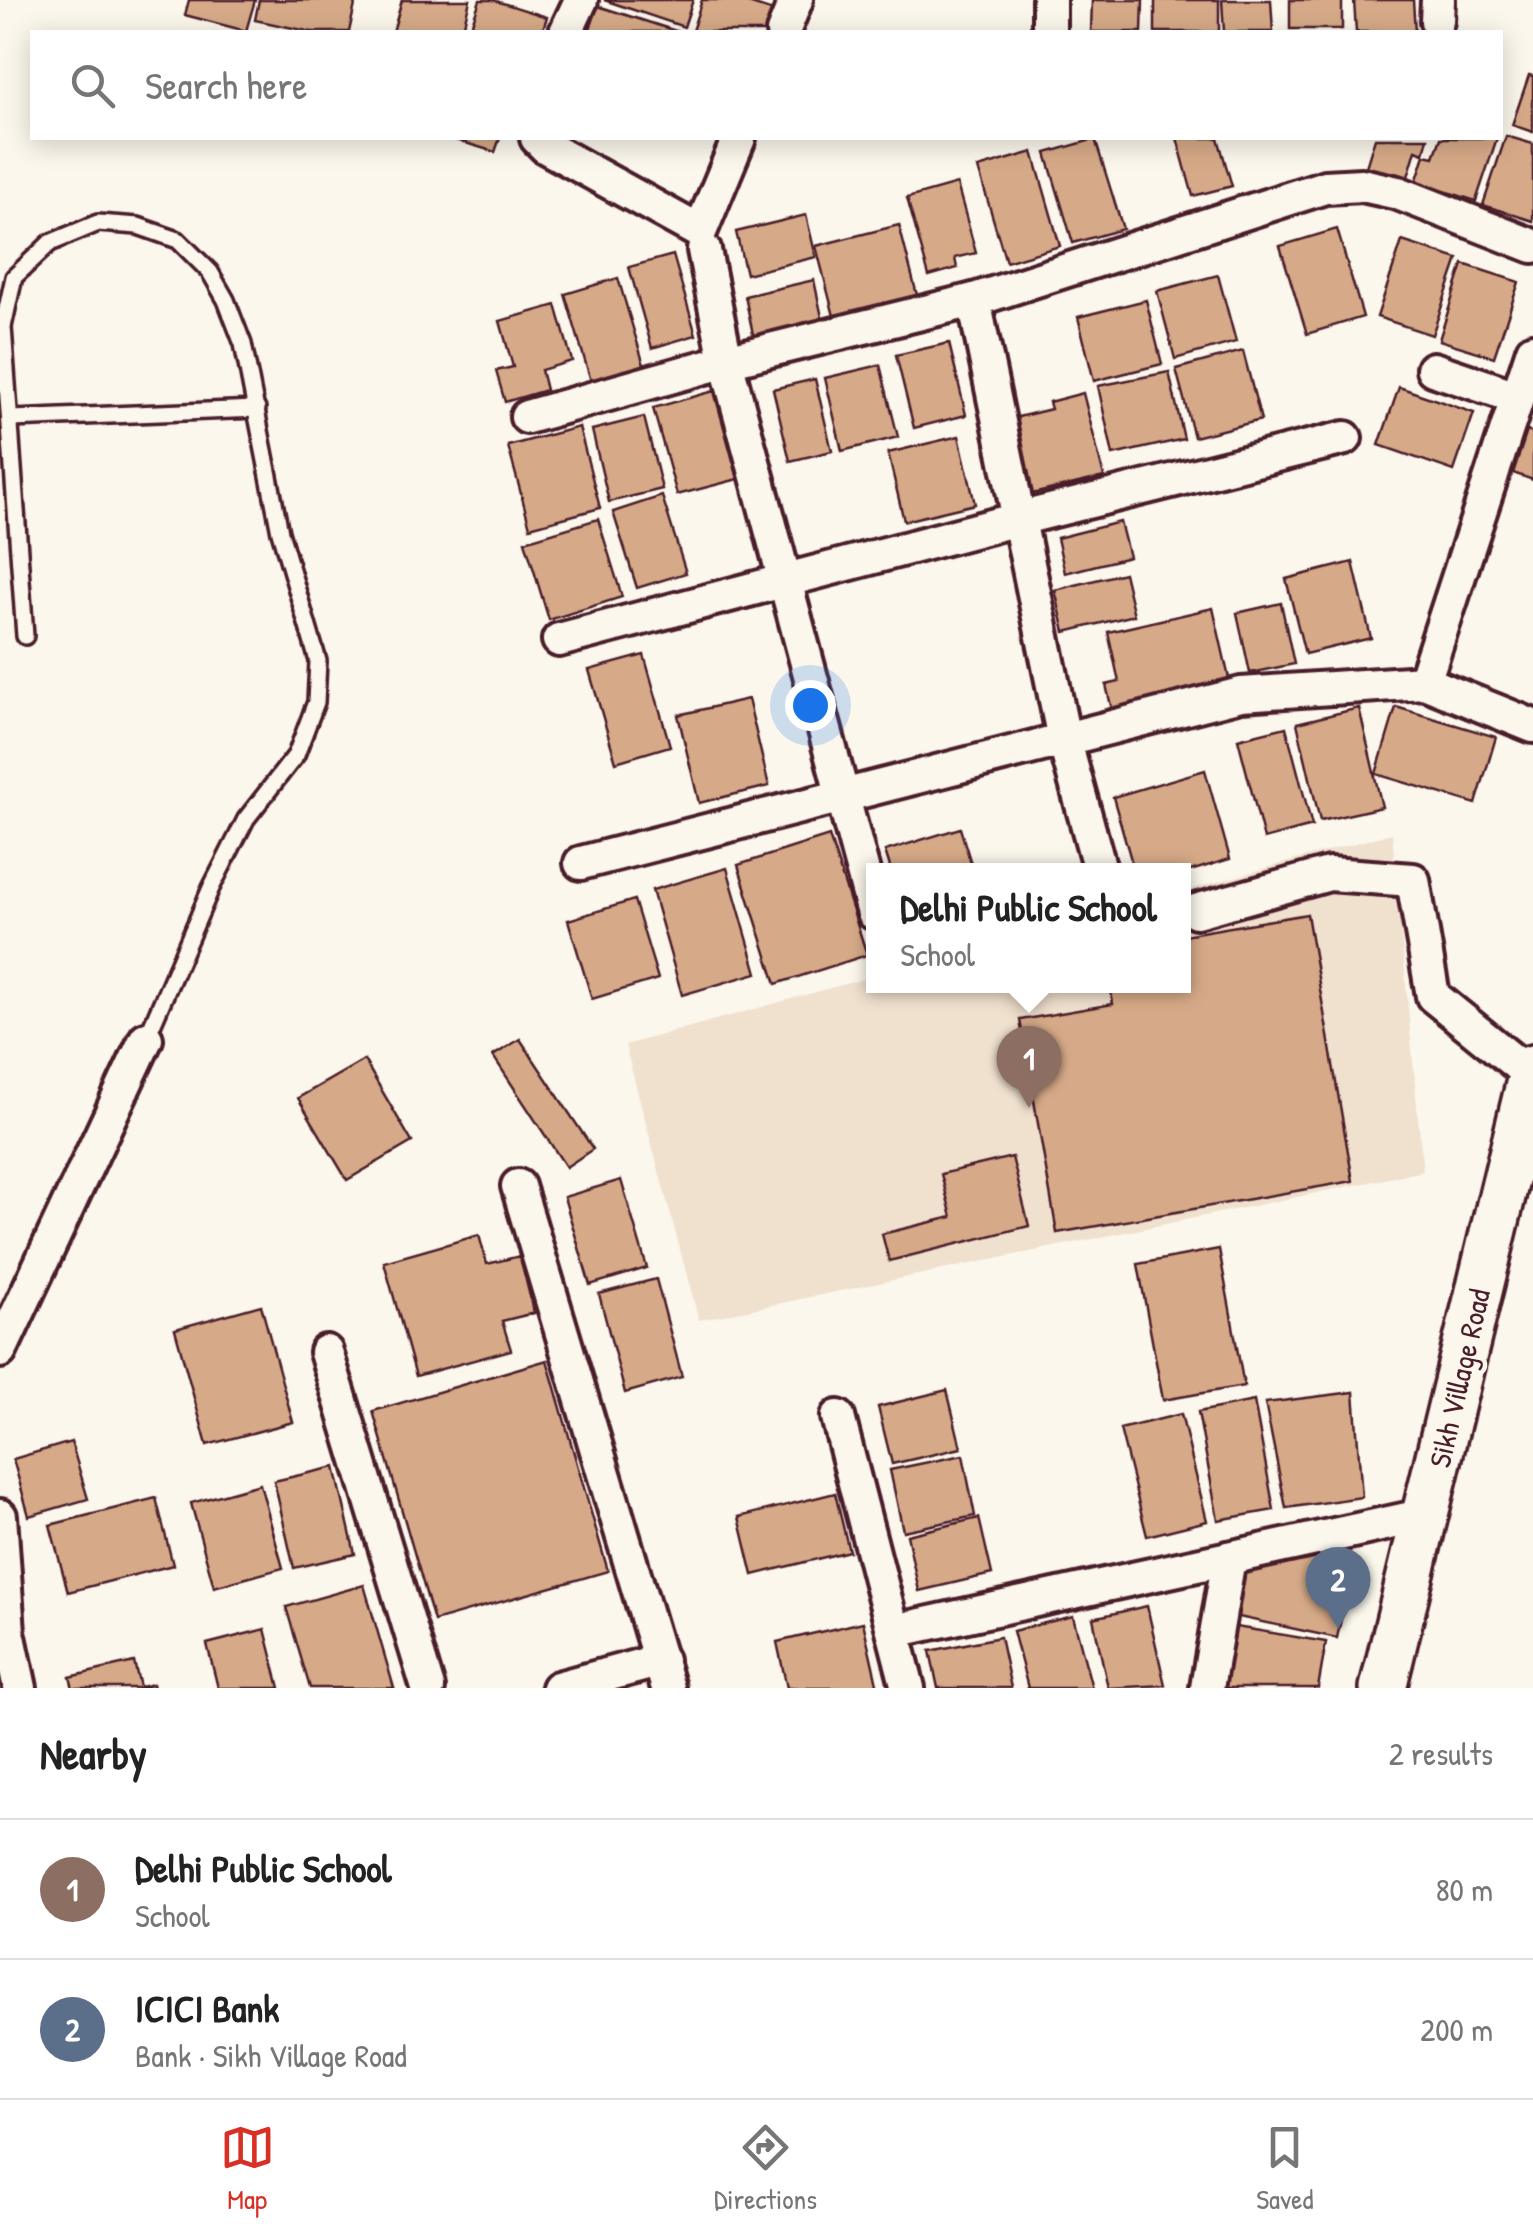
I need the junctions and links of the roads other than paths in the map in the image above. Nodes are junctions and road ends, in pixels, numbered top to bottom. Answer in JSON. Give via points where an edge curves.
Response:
{"nodes":[{"id":1,"x":581,"y":0,"type":"edge"},
{"id":2,"x":796,"y":0,"type":"edge"},
{"id":3,"x":1049,"y":0,"type":"edge"},
{"id":4,"x":567,"y":30,"type":"edge"},
{"id":5,"x":784,"y":30,"type":"edge"},
{"id":6,"x":1048,"y":30,"type":"edge"},
{"id":7,"x":540,"y":140,"type":"edge"},
{"id":8,"x":738,"y":140,"type":"edge"},
{"id":9,"x":702,"y":241,"type":"junction"},
{"id":10,"x":1533,"y":246,"type":"edge"},
{"id":11,"x":974,"y":300,"type":"junction"},
{"id":12,"x":1533,"y":350,"type":"edge"},
{"id":13,"x":726,"y":361,"type":"junction"},
{"id":14,"x":1433,"y":369,"type":"dead end"},
{"id":15,"x":1516,"y":397,"type":"junction"},
{"id":16,"x":258,"y":409,"type":"junction"},
{"id":17,"x":527,"y":417,"type":"dead end"},
{"id":18,"x":12,"y":419,"type":"junction"},
{"id":19,"x":1346,"y":438,"type":"dead end"},
{"id":20,"x":1018,"y":519,"type":"junction"},
{"id":21,"x":787,"y":580,"type":"junction"},
{"id":22,"x":25,"y":636,"type":"dead end"},
{"id":23,"x":559,"y":640,"type":"dead end"},
{"id":24,"x":1424,"y":682,"type":"junction"},
{"id":25,"x":1533,"y":726,"type":"edge"},
{"id":26,"x":1064,"y":740,"type":"junction"},
{"id":27,"x":845,"y":797,"type":"junction"},
{"id":28,"x":580,"y":863,"type":"dead end"},
{"id":29,"x":1098,"y":863,"type":"edge"},
{"id":30,"x":866,"y":881,"type":"edge"},
{"id":31,"x":1196,"y":911,"type":"dead end"},
{"id":32,"x":146,"y":1038,"type":"joint"},
{"id":33,"x":1532,"y":1074,"type":"edge"},
{"id":34,"x":518,"y":1186,"type":"dead end"},
{"id":35,"x":0,"y":1351,"type":"edge"},
{"id":36,"x":326,"y":1352,"type":"dead end"},
{"id":37,"x":838,"y":1416,"type":"dead end"},
{"id":38,"x":1426,"y":1515,"type":"junction"},
{"id":39,"x":0,"y":1516,"type":"edge"},
{"id":40,"x":1229,"y":1558,"type":"junction"},
{"id":41,"x":894,"y":1632,"type":"junction"},
{"id":42,"x":664,"y":1674,"type":"edge"},
{"id":43,"x":20,"y":1688,"type":"edge"},
{"id":44,"x":428,"y":1688,"type":"edge"},
{"id":45,"x":558,"y":1688,"type":"edge"},
{"id":46,"x":908,"y":1688,"type":"edge"},
{"id":47,"x":1207,"y":1688,"type":"edge"},
{"id":48,"x":1383,"y":1688,"type":"edge"}],
"edges":[{"from":1,"to":4,"type":"street"},
{"from":2,"to":5,"type":"street"},
{"from":3,"to":6,"type":"street"},
{"from":7,"to":9,"type":"street"},
{"from":8,"to":9,"type":"street"},
{"from":9,"to":13,"type":"street"},
{"from":10,"to":11,"type":"street","via":[[1398,193],[1325,186]]},
{"from":11,"to":13,"type":"street"},
{"from":11,"to":20,"type":"street"},
{"from":12,"to":15,"type":"street"},
{"from":13,"to":17,"type":"street"},
{"from":13,"to":21,"type":"street"},
{"from":14,"to":15,"type":"street"},
{"from":15,"to":24,"type":"street"},
{"from":16,"to":18,"type":"lane"},
{"from":16,"to":18,"type":"lane","via":[[244,344],[210,272],[178,240],[138,226],[98,223],[50,243],[14,277],[3,327]]},
{"from":16,"to":32,"type":"lane","via":[[280,532],[318,661],[316,702],[296,755],[246,818]]},
{"from":18,"to":22,"type":"lane"},
{"from":19,"to":20,"type":"street"},
{"from":20,"to":21,"type":"street"},
{"from":20,"to":26,"type":"street"},
{"from":21,"to":23,"type":"street"},
{"from":21,"to":27,"type":"street"},
{"from":24,"to":25,"type":"street"},
{"from":24,"to":26,"type":"street","via":[[1241,694]]},
{"from":26,"to":27,"type":"street"},
{"from":26,"to":29,"type":"street"},
{"from":27,"to":28,"type":"street"},
{"from":27,"to":30,"type":"street"},
{"from":31,"to":33,"type":"street","via":[[1329,874],[1412,880],[1433,996]]},
{"from":32,"to":35,"type":"street"},
{"from":33,"to":38,"type":"main road","name":"Sikh Village Road"},
{"from":34,"to":42,"type":"street"},
{"from":36,"to":44,"type":"street"},
{"from":37,"to":41,"type":"street"},
{"from":38,"to":40,"type":"street"},
{"from":38,"to":48,"type":"main road","name":"Sikh Village Road"},
{"from":39,"to":43,"type":"street","via":[[8,1632]]},
{"from":40,"to":41,"type":"street"},
{"from":40,"to":47,"type":"street"},
{"from":41,"to":46,"type":"street"},
{"from":42,"to":45,"type":"street"}]}
